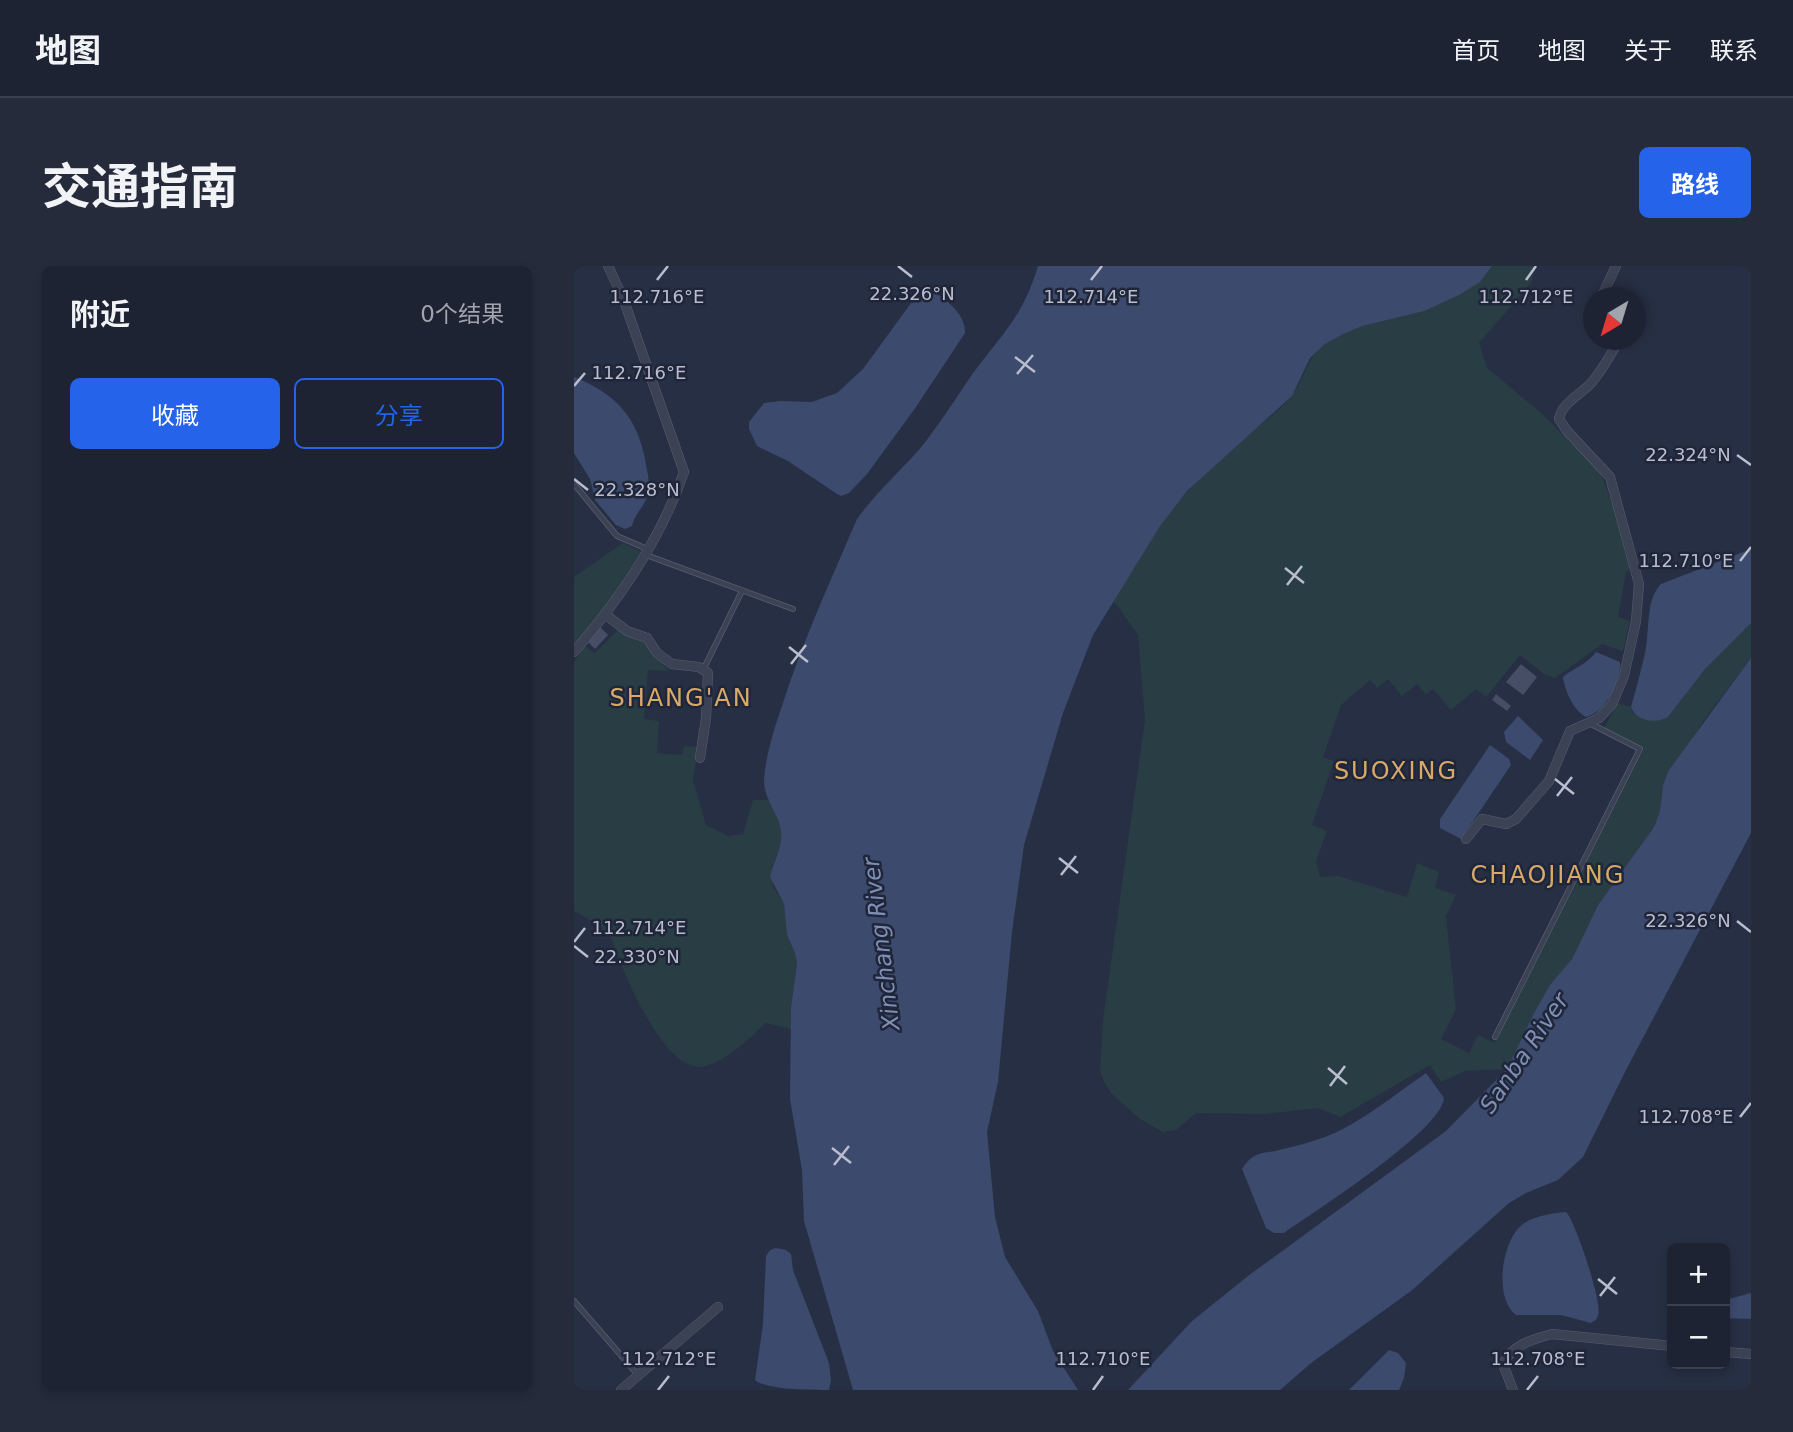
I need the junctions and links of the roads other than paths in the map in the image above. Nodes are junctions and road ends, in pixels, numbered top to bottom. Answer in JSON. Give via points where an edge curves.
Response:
{"nodes":[{"id":1,"x":608,"y":266,"type":"edge"},
{"id":2,"x":1616,"y":266,"type":"edge"},
{"id":3,"x":1606,"y":287,"type":"edge"},
{"id":4,"x":1613,"y":350,"type":"edge"},
{"id":5,"x":574,"y":484,"type":"edge"},
{"id":6,"x":647,"y":552,"type":"junction"},
{"id":7,"x":742,"y":591,"type":"junction"},
{"id":8,"x":793,"y":609,"type":"dead end"},
{"id":9,"x":606,"y":615,"type":"junction"},
{"id":10,"x":574,"y":652,"type":"edge"},
{"id":11,"x":703,"y":669,"type":"junction"},
{"id":12,"x":1588,"y":723,"type":"junction"},
{"id":13,"x":700,"y":758,"type":"dead end"},
{"id":14,"x":1465,"y":839,"type":"dead end"},
{"id":15,"x":1495,"y":1037,"type":"dead end"},
{"id":16,"x":574,"y":1301,"type":"edge"},
{"id":17,"x":718,"y":1307,"type":"dead end"},
{"id":18,"x":1667,"y":1346,"type":"edge"},
{"id":19,"x":1730,"y":1352,"type":"edge"},
{"id":20,"x":1751,"y":1354,"type":"edge"},
{"id":21,"x":638,"y":1376,"type":"junction"},
{"id":22,"x":621,"y":1390,"type":"edge"},
{"id":23,"x":1513,"y":1390,"type":"edge"}],
"edges":[{"from":1,"to":6,"type":"street","via":[[684,467]]},
{"from":2,"to":3,"type":"street"},
{"from":4,"to":12,"type":"street","via":[[1560,415],[1567,431],[1610,477],[1639,584],[1624,676],[1612,704]]},
{"from":5,"to":6,"type":"lane","via":[[617,536]]},
{"from":6,"to":7,"type":"lane"},
{"from":6,"to":9,"type":"street"},
{"from":7,"to":8,"type":"lane"},
{"from":7,"to":11,"type":"lane"},
{"from":9,"to":10,"type":"street"},
{"from":9,"to":11,"type":"street","via":[[627,631],[647,638],[672,664]]},
{"from":11,"to":13,"type":"street","via":[[709,678]]},
{"from":12,"to":14,"type":"street","via":[[1568,734],[1549,781],[1516,819],[1506,824],[1482,820]]},
{"from":12,"to":15,"type":"lane","via":[[1640,748]]},
{"from":16,"to":21,"type":"lane"},
{"from":17,"to":21,"type":"street"},
{"from":18,"to":23,"type":"street","via":[[1543,1336],[1515,1348],[1505,1359]]},
{"from":19,"to":20,"type":"street"},
{"from":21,"to":22,"type":"street"}]}
